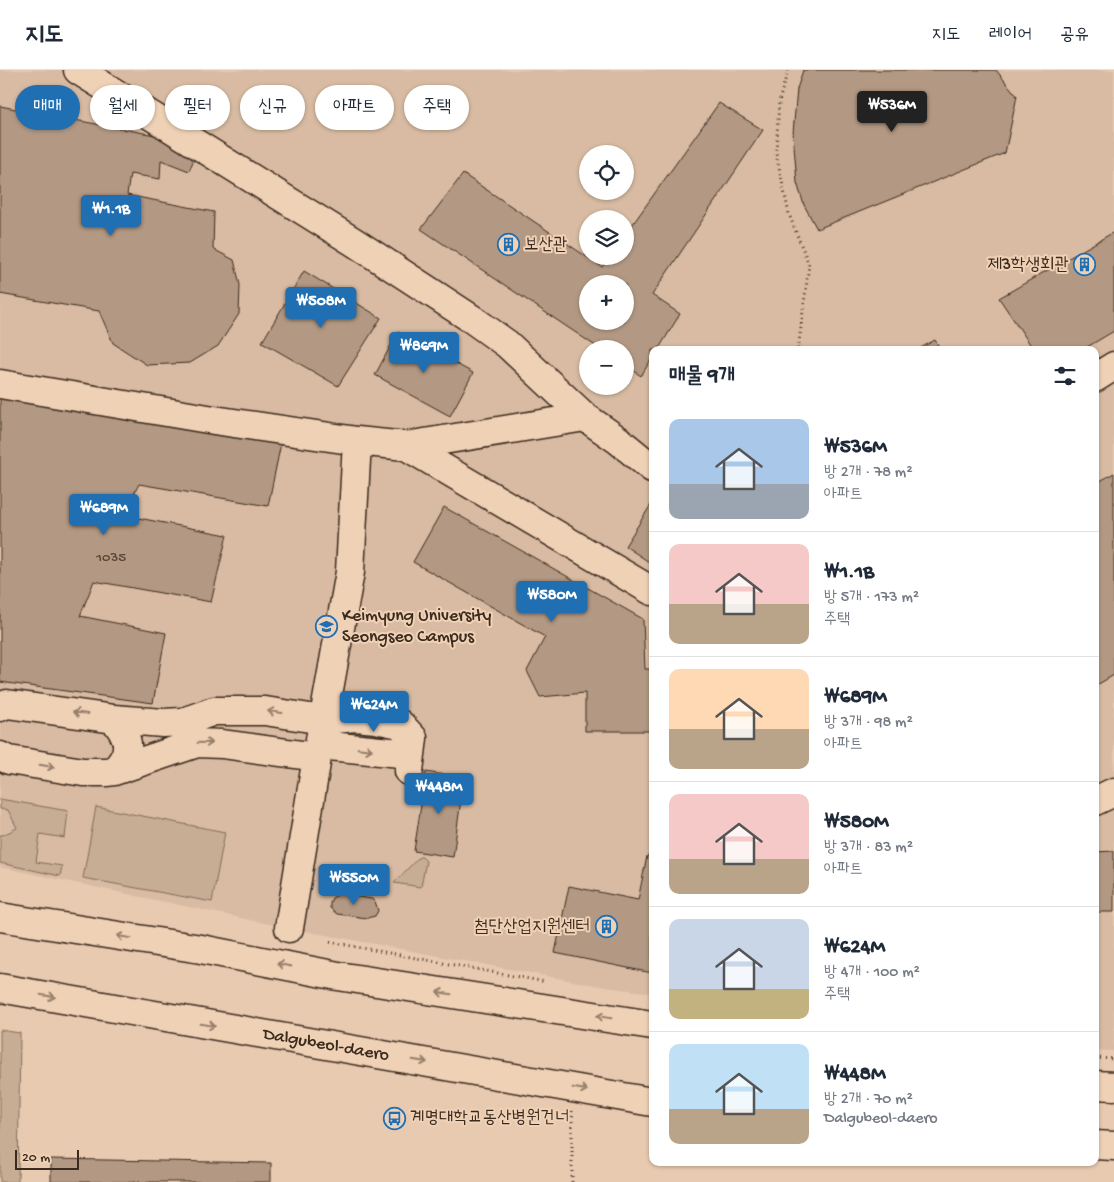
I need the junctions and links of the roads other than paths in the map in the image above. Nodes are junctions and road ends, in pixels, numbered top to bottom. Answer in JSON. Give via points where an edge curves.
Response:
{"nodes":[{"id":1,"x":78,"y":70,"type":"edge"},
{"id":2,"x":1114,"y":366,"type":"edge"},
{"id":3,"x":1099,"y":375,"type":"edge"},
{"id":4,"x":0,"y":384,"type":"edge"},
{"id":5,"x":585,"y":417,"type":"junction"},
{"id":6,"x":357,"y":441,"type":"junction"},
{"id":7,"x":406,"y":446,"type":"junction"},
{"id":8,"x":649,"y":466,"type":"edge"},
{"id":9,"x":649,"y":589,"type":"edge"},
{"id":10,"x":0,"y":706,"type":"edge"},
{"id":11,"x":114,"y":719,"type":"junction"},
{"id":12,"x":319,"y":741,"type":"junction"},
{"id":13,"x":0,"y":756,"type":"edge"},
{"id":14,"x":410,"y":762,"type":"dead end"},
{"id":15,"x":114,"y":771,"type":"junction"},
{"id":16,"x":1114,"y":792,"type":"edge"},
{"id":17,"x":1099,"y":799,"type":"edge"},
{"id":18,"x":0,"y":917,"type":"edge"},
{"id":19,"x":289,"y":928,"type":"dead end"},
{"id":20,"x":0,"y":988,"type":"edge"},
{"id":21,"x":649,"y":1025,"type":"edge"},
{"id":22,"x":1099,"y":1085,"type":"edge"},
{"id":23,"x":1114,"y":1086,"type":"edge"},
{"id":24,"x":649,"y":1101,"type":"edge"},
{"id":25,"x":1099,"y":1145,"type":"edge"},
{"id":26,"x":1114,"y":1146,"type":"edge"}],
"edges":[{"from":1,"to":5,"type":"main road","via":[[472,319],[507,344]]},
{"from":2,"to":3,"type":"main road"},
{"from":4,"to":6,"type":"main road"},
{"from":5,"to":7,"type":"main road"},
{"from":5,"to":8,"type":"main road"},
{"from":6,"to":7,"type":"main road"},
{"from":6,"to":12,"type":"main road","via":[[350,572]]},
{"from":7,"to":9,"type":"main road"},
{"from":11,"to":10,"type":"main road","one_way":true,"via":[[7,704]]},
{"from":12,"to":11,"type":"main road","one_way":true,"via":[[250,710],[214,711],[183,722]]},
{"from":11,"to":15,"type":"main road","via":[[124,732],[127,754]]},
{"from":12,"to":14,"type":"main road"},
{"from":15,"to":12,"type":"main road","one_way":true,"via":[[197,743]]},
{"from":12,"to":19,"type":"main road"},
{"from":13,"to":15,"type":"main road","one_way":true,"via":[[83,772]]},
{"from":16,"to":17,"type":"main road"},
{"from":21,"to":18,"type":"main road","one_way":true,"via":[[338,976],[210,951]]},
{"from":20,"to":24,"type":"main road","name":"Dalgubeol-daero","one_way":true},
{"from":22,"to":23,"type":"main road"},
{"from":25,"to":26,"type":"main road"}]}
